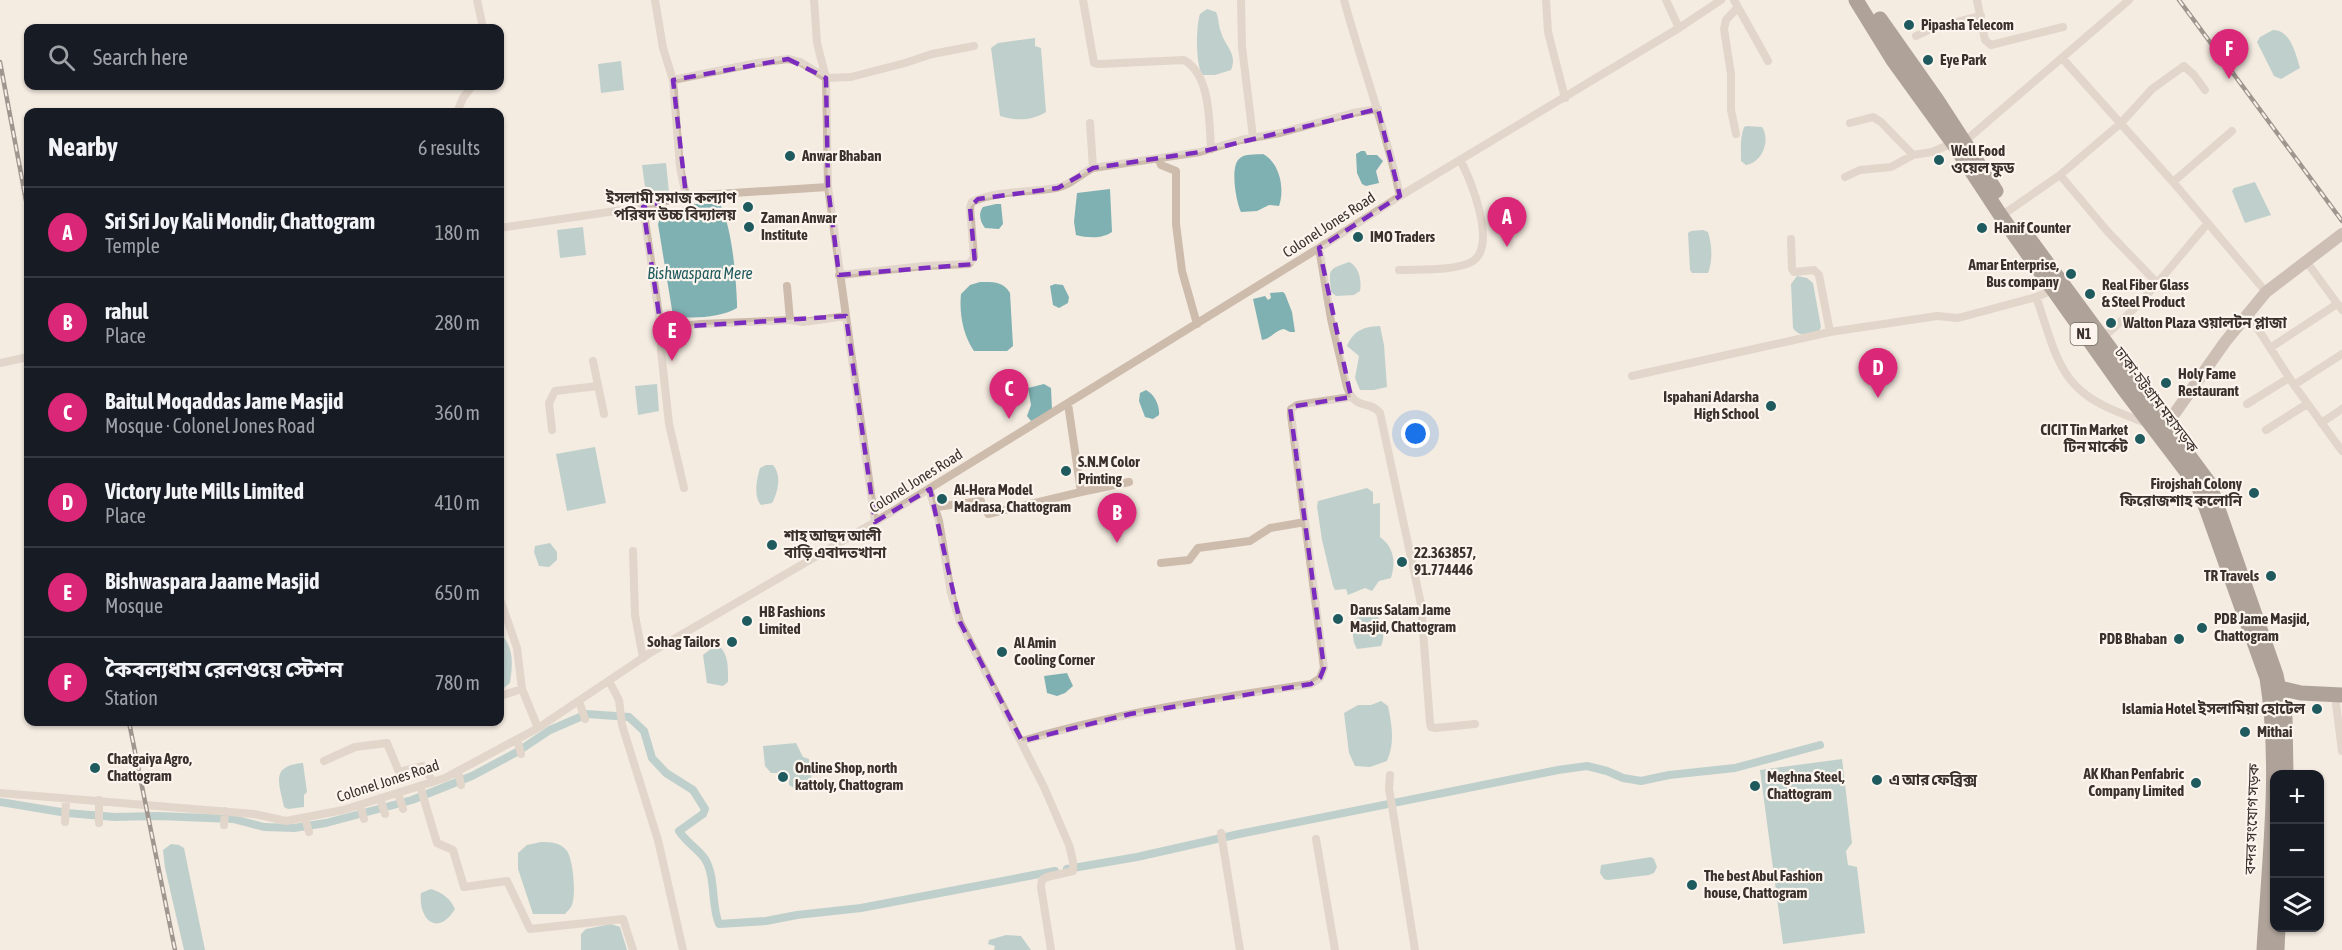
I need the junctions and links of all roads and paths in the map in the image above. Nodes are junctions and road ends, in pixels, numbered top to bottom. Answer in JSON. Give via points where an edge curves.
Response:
{"nodes":[{"id":1,"x":477,"y":0,"type":"edge"},
{"id":2,"x":656,"y":0,"type":"edge"},
{"id":3,"x":814,"y":0,"type":"edge"},
{"id":4,"x":1083,"y":0,"type":"edge"},
{"id":5,"x":1241,"y":0,"type":"edge"},
{"id":6,"x":1344,"y":0,"type":"edge"},
{"id":7,"x":1546,"y":0,"type":"edge"},
{"id":8,"x":1666,"y":0,"type":"edge"},
{"id":9,"x":1721,"y":0,"type":"edge"},
{"id":10,"x":1857,"y":0,"type":"edge"},
{"id":11,"x":1868,"y":0,"type":"edge"},
{"id":12,"x":1980,"y":1,"type":"edge"},
{"id":13,"x":2124,"y":2,"type":"edge"},
{"id":14,"x":1736,"y":4,"type":"edge"},
{"id":15,"x":1981,"y":16,"type":"junction"},
{"id":16,"x":482,"y":24,"type":"edge"},
{"id":17,"x":2064,"y":27,"type":"dead end"},
{"id":18,"x":1679,"y":28,"type":"junction"},
{"id":19,"x":1916,"y":36,"type":"dead end"},
{"id":20,"x":974,"y":46,"type":"dead end"},
{"id":21,"x":2062,"y":58,"type":"junction"},
{"id":22,"x":1768,"y":61,"type":"dead end"},
{"id":23,"x":826,"y":78,"type":"junction"},
{"id":24,"x":673,"y":80,"type":"junction"},
{"id":25,"x":469,"y":90,"type":"edge"},
{"id":26,"x":2205,"y":90,"type":"dead end"},
{"id":27,"x":1565,"y":98,"type":"junction"},
{"id":28,"x":459,"y":108,"type":"edge"},
{"id":29,"x":1378,"y":109,"type":"junction"},
{"id":30,"x":1090,"y":123,"type":"dead end"},
{"id":31,"x":1850,"y":123,"type":"dead end"},
{"id":32,"x":2121,"y":123,"type":"junction"},
{"id":33,"x":2232,"y":131,"type":"dead end"},
{"id":34,"x":1736,"y":134,"type":"dead end"},
{"id":35,"x":1253,"y":137,"type":"junction"},
{"id":36,"x":1958,"y":142,"type":"junction"},
{"id":37,"x":1211,"y":149,"type":"junction"},
{"id":38,"x":1913,"y":154,"type":"junction"},
{"id":39,"x":1159,"y":160,"type":"junction"},
{"id":40,"x":1460,"y":160,"type":"junction"},
{"id":41,"x":1094,"y":168,"type":"junction"},
{"id":42,"x":2060,"y":175,"type":"junction"},
{"id":43,"x":1845,"y":177,"type":"dead end"},
{"id":44,"x":2173,"y":182,"type":"junction"},
{"id":45,"x":828,"y":187,"type":"junction"},
{"id":46,"x":686,"y":196,"type":"junction"},
{"id":47,"x":1400,"y":196,"type":"junction"},
{"id":48,"x":643,"y":207,"type":"junction"},
{"id":49,"x":2005,"y":213,"type":"junction"},
{"id":50,"x":2208,"y":224,"type":"junction"},
{"id":51,"x":504,"y":227,"type":"edge"},
{"id":52,"x":2342,"y":234,"type":"edge"},
{"id":53,"x":1791,"y":239,"type":"dead end"},
{"id":54,"x":1319,"y":248,"type":"junction"},
{"id":55,"x":2306,"y":261,"type":"junction"},
{"id":56,"x":1399,"y":270,"type":"dead end"},
{"id":57,"x":839,"y":275,"type":"junction"},
{"id":58,"x":2158,"y":284,"type":"junction"},
{"id":59,"x":787,"y":286,"type":"dead end"},
{"id":60,"x":2053,"y":290,"type":"junction"},
{"id":61,"x":2266,"y":292,"type":"junction"},
{"id":62,"x":2036,"y":297,"type":"junction"},
{"id":63,"x":2340,"y":307,"type":"edge"},
{"id":64,"x":2247,"y":312,"type":"junction"},
{"id":65,"x":846,"y":316,"type":"junction"},
{"id":66,"x":790,"y":320,"type":"junction"},
{"id":67,"x":1197,"y":324,"type":"junction"},
{"id":68,"x":661,"y":328,"type":"junction"},
{"id":69,"x":1830,"y":332,"type":"junction"},
{"id":70,"x":2102,"y":338,"type":"junction"},
{"id":71,"x":2270,"y":348,"type":"junction"},
{"id":72,"x":2342,"y":354,"type":"edge"},
{"id":73,"x":24,"y":358,"type":"edge"},
{"id":74,"x":593,"y":361,"type":"dead end"},
{"id":75,"x":0,"y":363,"type":"edge"},
{"id":76,"x":1632,"y":376,"type":"dead end"},
{"id":77,"x":2292,"y":381,"type":"junction"},
{"id":78,"x":598,"y":386,"type":"junction"},
{"id":79,"x":1351,"y":397,"type":"junction"},
{"id":80,"x":1068,"y":404,"type":"junction"},
{"id":81,"x":2247,"y":404,"type":"dead end"},
{"id":82,"x":2307,"y":404,"type":"junction"},
{"id":83,"x":2342,"y":409,"type":"edge"},
{"id":84,"x":604,"y":414,"type":"dead end"},
{"id":85,"x":2321,"y":423,"type":"junction"},
{"id":86,"x":2157,"y":427,"type":"junction"},
{"id":87,"x":552,"y":430,"type":"dead end"},
{"id":88,"x":2266,"y":430,"type":"dead end"},
{"id":89,"x":2342,"y":451,"type":"edge"},
{"id":90,"x":1129,"y":482,"type":"dead end"},
{"id":91,"x":684,"y":488,"type":"dead end"},
{"id":92,"x":929,"y":489,"type":"junction"},
{"id":93,"x":1081,"y":492,"type":"junction"},
{"id":94,"x":936,"y":507,"type":"junction"},
{"id":95,"x":875,"y":522,"type":"junction"},
{"id":96,"x":1305,"y":522,"type":"junction"},
{"id":97,"x":633,"y":551,"type":"dead end"},
{"id":98,"x":1161,"y":563,"type":"dead end"},
{"id":99,"x":504,"y":611,"type":"edge"},
{"id":100,"x":643,"y":658,"type":"junction"},
{"id":101,"x":609,"y":681,"type":"junction"},
{"id":102,"x":522,"y":688,"type":"junction"},
{"id":103,"x":2274,"y":688,"type":"junction"},
{"id":104,"x":504,"y":695,"type":"edge"},
{"id":105,"x":2338,"y":696,"type":"edge"},
{"id":106,"x":580,"y":703,"type":"junction"},
{"id":107,"x":585,"y":719,"type":"dead end"},
{"id":108,"x":1475,"y":724,"type":"dead end"},
{"id":109,"x":538,"y":728,"type":"junction"},
{"id":110,"x":517,"y":740,"type":"junction"},
{"id":111,"x":1022,"y":741,"type":"junction"},
{"id":112,"x":2342,"y":751,"type":"edge"},
{"id":113,"x":521,"y":754,"type":"dead end"},
{"id":114,"x":324,"y":761,"type":"dead end"},
{"id":115,"x":2286,"y":770,"type":"edge"},
{"id":116,"x":458,"y":772,"type":"junction"},
{"id":117,"x":1390,"y":775,"type":"dead end"},
{"id":118,"x":433,"y":782,"type":"junction"},
{"id":119,"x":461,"y":785,"type":"dead end"},
{"id":120,"x":421,"y":788,"type":"junction"},
{"id":121,"x":0,"y":793,"type":"edge"},
{"id":122,"x":398,"y":795,"type":"junction"},
{"id":123,"x":381,"y":800,"type":"junction"},
{"id":124,"x":66,"y":802,"type":"junction"},
{"id":125,"x":99,"y":805,"type":"junction"},
{"id":126,"x":360,"y":806,"type":"junction"},
{"id":127,"x":403,"y":810,"type":"dead end"},
{"id":128,"x":225,"y":812,"type":"junction"},
{"id":129,"x":385,"y":814,"type":"dead end"},
{"id":130,"x":305,"y":818,"type":"junction"},
{"id":131,"x":364,"y":819,"type":"dead end"},
{"id":132,"x":65,"y":822,"type":"dead end"},
{"id":133,"x":99,"y":823,"type":"dead end"},
{"id":134,"x":225,"y":825,"type":"dead end"},
{"id":135,"x":309,"y":832,"type":"dead end"},
{"id":136,"x":1221,"y":833,"type":"dead end"},
{"id":137,"x":1316,"y":839,"type":"dead end"},
{"id":138,"x":2278,"y":932,"type":"edge"},
{"id":139,"x":633,"y":950,"type":"edge"},
{"id":140,"x":682,"y":950,"type":"edge"},
{"id":141,"x":1051,"y":950,"type":"edge"},
{"id":142,"x":1240,"y":950,"type":"edge"},
{"id":143,"x":1335,"y":950,"type":"edge"},
{"id":144,"x":1415,"y":950,"type":"edge"},
{"id":145,"x":2264,"y":950,"type":"edge"},
{"id":146,"x":2277,"y":950,"type":"edge"}],
"edges":[{"from":1,"to":16,"type":"street"},
{"from":2,"to":24,"type":"street","via":[[663,48]]},
{"from":3,"to":23,"type":"street","via":[[817,43]]},
{"from":4,"to":37,"type":"street","via":[[1094,63],[1190,63],[1208,96]]},
{"from":5,"to":35,"type":"street","via":[[1242,47]]},
{"from":6,"to":29,"type":"street"},
{"from":7,"to":27,"type":"street","via":[[1548,32]]},
{"from":8,"to":18,"type":"street"},
{"from":9,"to":18,"type":"street","name":"Colonel Jones Road"},
{"from":10,"to":36,"type":"highway","name":"ঢাকা-চট্টগ্রাম মহাসড়ক","number":"N1","via":[[1893,60]]},
{"from":11,"to":36,"type":"highway","name":"ঢাকা-চট্টগ্রাম মহাসড়ক","number":"N1"},
{"from":12,"to":15,"type":"street"},
{"from":13,"to":21,"type":"street"},
{"from":14,"to":22,"type":"street"},
{"from":14,"to":34,"type":"street","via":[[1724,29]]},
{"from":15,"to":17,"type":"street","via":[[1986,40],[1991,45]]},
{"from":15,"to":19,"type":"street"},
{"from":18,"to":27,"type":"street","name":"Colonel Jones Road"},
{"from":20,"to":23,"type":"street","via":[[851,77]]},
{"from":21,"to":32,"type":"street"},
{"from":21,"to":36,"type":"street"},
{"from":23,"to":24,"type":"street","via":[[788,59]]},
{"from":23,"to":45,"type":"street"},
{"from":24,"to":46,"type":"street"},
{"from":25,"to":28,"type":"street"},
{"from":26,"to":32,"type":"street","via":[[2184,66],[2152,88]]},
{"from":27,"to":40,"type":"street","name":"Colonel Jones Road"},
{"from":29,"to":35,"type":"street"},
{"from":29,"to":47,"type":"street"},
{"from":30,"to":41,"type":"street"},
{"from":31,"to":38,"type":"street","via":[[1873,117]]},
{"from":32,"to":42,"type":"street"},
{"from":32,"to":44,"type":"street"},
{"from":33,"to":44,"type":"street"},
{"from":35,"to":37,"type":"street"},
{"from":36,"to":38,"type":"street","via":[[1932,153]]},
{"from":36,"to":49,"type":"highway","name":"ঢাকা-চট্টগ্রাম মহাসড়ক","number":"N1"},
{"from":37,"to":39,"type":"street"},
{"from":38,"to":43,"type":"street","via":[[1891,167],[1860,170]]},
{"from":39,"to":41,"type":"street"},
{"from":39,"to":67,"type":"street","via":[[1161,165],[1176,171],[1176,224],[1182,272]]},
{"from":40,"to":47,"type":"street","name":"Colonel Jones Road"},
{"from":40,"to":56,"type":"street","via":[[1477,198],[1482,252],[1462,266]]},
{"from":41,"to":57,"type":"street","via":[[1058,188],[1003,193],[972,202],[974,257],[969,264]]},
{"from":42,"to":49,"type":"street"},
{"from":42,"to":58,"type":"street"},
{"from":44,"to":50,"type":"street"},
{"from":45,"to":46,"type":"street"},
{"from":45,"to":57,"type":"street"},
{"from":46,"to":48,"type":"street"},
{"from":47,"to":54,"type":"street","name":"Colonel Jones Road"},
{"from":48,"to":51,"type":"street"},
{"from":48,"to":68,"type":"street"},
{"from":49,"to":60,"type":"highway","name":"ঢাকা-চট্টগ্রাম মহাসড়ক","number":"N1"},
{"from":49,"to":70,"type":"highway","name":"ঢাকা-চট্টগ্রাম মহাসড়ক","number":"N1"},
{"from":50,"to":58,"type":"street"},
{"from":50,"to":61,"type":"street"},
{"from":52,"to":55,"type":"street"},
{"from":53,"to":69,"type":"street","via":[[1794,272],[1814,270],[1820,275]]},
{"from":54,"to":67,"type":"street","name":"Colonel Jones Road"},
{"from":54,"to":79,"type":"street","via":[[1331,319]]},
{"from":55,"to":61,"type":"street"},
{"from":55,"to":63,"type":"street"},
{"from":57,"to":65,"type":"street"},
{"from":58,"to":70,"type":"street","via":[[2125,320]]},
{"from":59,"to":66,"type":"street"},
{"from":60,"to":62,"type":"street"},
{"from":60,"to":86,"type":"highway","name":"ঢাকা-চট্টগ্রাম মহাসড়ক","number":"N1"},
{"from":61,"to":64,"type":"street"},
{"from":62,"to":69,"type":"street","via":[[1958,318],[1937,316]]},
{"from":62,"to":86,"type":"street","via":[[2062,368],[2076,387],[2091,398]]},
{"from":63,"to":71,"type":"street"},
{"from":64,"to":71,"type":"street"},
{"from":64,"to":86,"type":"street","via":[[2191,393]]},
{"from":65,"to":66,"type":"street"},
{"from":65,"to":95,"type":"street"},
{"from":66,"to":68,"type":"street"},
{"from":67,"to":80,"type":"street","name":"Colonel Jones Road"},
{"from":68,"to":91,"type":"street","via":[[669,424]]},
{"from":69,"to":76,"type":"street"},
{"from":70,"to":86,"type":"highway","name":"ঢাকা-চট্টগ্রাম মহাসড়ক","number":"N1"},
{"from":71,"to":77,"type":"street"},
{"from":72,"to":77,"type":"street"},
{"from":73,"to":75,"type":"street"},
{"from":74,"to":78,"type":"street"},
{"from":77,"to":81,"type":"street"},
{"from":77,"to":82,"type":"street"},
{"from":78,"to":84,"type":"street"},
{"from":78,"to":87,"type":"street","via":[[555,392],[549,403]]},
{"from":79,"to":96,"type":"street","via":[[1292,409]]},
{"from":79,"to":108,"type":"street","via":[[1380,413],[1421,604],[1431,727]]},
{"from":80,"to":92,"type":"street","name":"Colonel Jones Road"},
{"from":80,"to":93,"type":"street"},
{"from":82,"to":85,"type":"street"},
{"from":82,"to":88,"type":"street"},
{"from":83,"to":85,"type":"street"},
{"from":85,"to":89,"type":"street"},
{"from":86,"to":103,"type":"highway","name":"ঢাকা-চট্টগ্রাম মহাসড়ক","number":"N1","via":[[2199,488],[2267,678]]},
{"from":90,"to":93,"type":"street"},
{"from":92,"to":94,"type":"street"},
{"from":92,"to":95,"type":"street","name":"Colonel Jones Road"},
{"from":93,"to":94,"type":"street","via":[[988,514],[981,501]]},
{"from":94,"to":111,"type":"street","via":[[960,622]]},
{"from":95,"to":100,"type":"street","name":"Colonel Jones Road"},
{"from":96,"to":98,"type":"street","via":[[1270,528],[1250,541],[1198,548],[1189,560]]},
{"from":96,"to":111,"type":"street","via":[[1324,668],[1320,678],[1311,684],[1130,714]]},
{"from":97,"to":100,"type":"street"},
{"from":99,"to":102,"type":"street","via":[[517,648]]},
{"from":100,"to":101,"type":"street","name":"Colonel Jones Road"},
{"from":101,"to":106,"type":"street","name":"Colonel Jones Road"},
{"from":101,"to":140,"type":"street","via":[[619,700],[622,725],[658,840]]},
{"from":102,"to":104,"type":"street"},
{"from":102,"to":109,"type":"street"},
{"from":103,"to":105,"type":"highway"},
{"from":103,"to":115,"type":"highway","via":[[2285,718]]},
{"from":103,"to":145,"type":"highway","name":"বন্দর সংযোগ সড়ক"},
{"from":105,"to":112,"type":"street"},
{"from":106,"to":107,"type":"street"},
{"from":106,"to":109,"type":"street","name":"Colonel Jones Road"},
{"from":109,"to":110,"type":"street","name":"Colonel Jones Road"},
{"from":110,"to":113,"type":"street"},
{"from":110,"to":116,"type":"street","name":"Colonel Jones Road"},
{"from":111,"to":141,"type":"street","via":[[1073,861],[1073,871],[1042,880]]},
{"from":114,"to":118,"type":"street","via":[[355,747],[387,743],[399,772],[423,766]]},
{"from":116,"to":118,"type":"street","name":"Colonel Jones Road"},
{"from":116,"to":119,"type":"street"},
{"from":117,"to":144,"type":"street"},
{"from":118,"to":120,"type":"street","name":"Colonel Jones Road"},
{"from":120,"to":122,"type":"street","name":"Colonel Jones Road"},
{"from":120,"to":139,"type":"street","via":[[437,843],[453,850],[464,887],[507,881],[530,929],[623,919]]},
{"from":121,"to":124,"type":"street","name":"Colonel Jones Road"},
{"from":122,"to":123,"type":"street","name":"Colonel Jones Road"},
{"from":122,"to":127,"type":"street"},
{"from":123,"to":126,"type":"street","name":"Colonel Jones Road"},
{"from":123,"to":129,"type":"street"},
{"from":124,"to":125,"type":"street","name":"Colonel Jones Road"},
{"from":124,"to":132,"type":"street"},
{"from":125,"to":128,"type":"street","name":"Colonel Jones Road"},
{"from":125,"to":133,"type":"street"},
{"from":126,"to":130,"type":"street","name":"Colonel Jones Road"},
{"from":126,"to":131,"type":"street"},
{"from":128,"to":130,"type":"street","name":"Colonel Jones Road","via":[[286,821]]},
{"from":128,"to":134,"type":"street"},
{"from":130,"to":135,"type":"street"},
{"from":136,"to":142,"type":"street"},
{"from":137,"to":143,"type":"street"},
{"from":138,"to":146,"type":"highway"}]}
